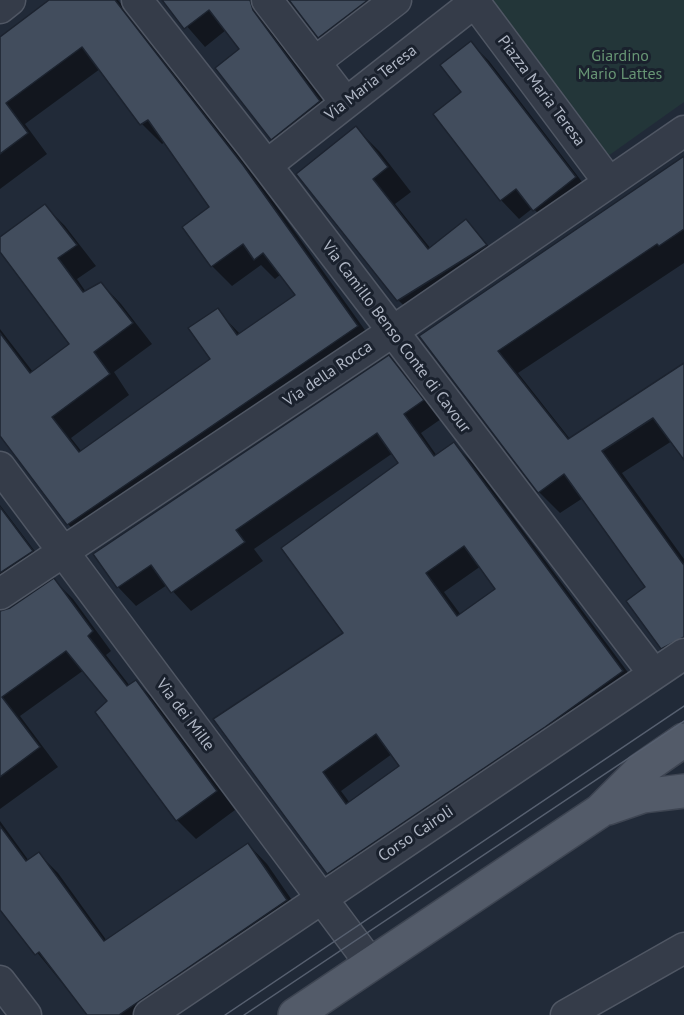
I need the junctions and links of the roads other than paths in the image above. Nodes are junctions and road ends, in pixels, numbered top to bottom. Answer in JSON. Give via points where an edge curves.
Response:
{"nodes":[{"id":1,"x":10,"y":0,"type":"edge"},
{"id":2,"x":137,"y":0,"type":"edge"},
{"id":3,"x":267,"y":0,"type":"edge"},
{"id":4,"x":396,"y":0,"type":"edge"},
{"id":5,"x":474,"y":1,"type":"edge"},
{"id":6,"x":0,"y":8,"type":"edge"},
{"id":7,"x":315,"y":62,"type":"junction"},
{"id":8,"x":346,"y":103,"type":"junction"},
{"id":9,"x":684,"y":131,"type":"edge"},
{"id":10,"x":267,"y":165,"type":"junction"},
{"id":11,"x":608,"y":182,"type":"junction"},
{"id":12,"x":392,"y":332,"type":"junction"},
{"id":13,"x":0,"y":467,"type":"edge"},
{"id":14,"x":63,"y":551,"type":"junction"},
{"id":15,"x":0,"y":594,"type":"edge"},
{"id":16,"x":684,"y":654,"type":"edge"},
{"id":17,"x":654,"y":674,"type":"junction"},
{"id":18,"x":684,"y":740,"type":"edge"},
{"id":19,"x":684,"y":791,"type":"edge"},
{"id":20,"x":600,"y":811,"type":"junction"},
{"id":21,"x":321,"y":898,"type":"junction"},
{"id":22,"x":684,"y":948,"type":"edge"},
{"id":23,"x":370,"y":963,"type":"junction"},
{"id":24,"x":0,"y":981,"type":"edge"},
{"id":25,"x":26,"y":1015,"type":"edge"},
{"id":26,"x":149,"y":1015,"type":"edge"},
{"id":27,"x":295,"y":1015,"type":"edge"},
{"id":28,"x":566,"y":1015,"type":"edge"}],
"edges":[{"from":1,"to":6,"type":"street"},
{"from":2,"to":10,"type":"street","name":"Via Camillo Benso Conte di Cavour"},
{"from":3,"to":7,"type":"street"},
{"from":4,"to":7,"type":"street"},
{"from":5,"to":8,"type":"street","name":"Via Maria Teresa"},
{"from":5,"to":11,"type":"street","name":"Piazza Maria Teresa"},
{"from":7,"to":8,"type":"street"},
{"from":8,"to":10,"type":"street","name":"Via Maria Teresa"},
{"from":9,"to":11,"type":"street","name":"Via della Rocca"},
{"from":10,"to":12,"type":"street","name":"Via Camillo Benso Conte di Cavour"},
{"from":11,"to":12,"type":"street","name":"Via della Rocca"},
{"from":12,"to":14,"type":"street","name":"Via della Rocca"},
{"from":12,"to":17,"type":"street","name":"Via Camillo Benso Conte di Cavour"},
{"from":13,"to":14,"type":"street","name":"Via dei Mille"},
{"from":14,"to":15,"type":"street","name":"Via della Rocca"},
{"from":14,"to":21,"type":"street","name":"Via dei Mille"},
{"from":16,"to":17,"type":"street","name":"Corso Cairoli"},
{"from":17,"to":21,"type":"street","name":"Corso Cairoli"},
{"from":18,"to":20,"type":"main road","via":[[641,770]]},
{"from":19,"to":20,"type":"main road","via":[[643,796]]},
{"from":20,"to":23,"type":"main road"},
{"from":21,"to":23,"type":"street","name":"Via dei Mille"},
{"from":21,"to":26,"type":"street","name":"Corso Cairoli"},
{"from":22,"to":28,"type":"street"},
{"from":23,"to":27,"type":"main road"},
{"from":24,"to":25,"type":"street"}]}
